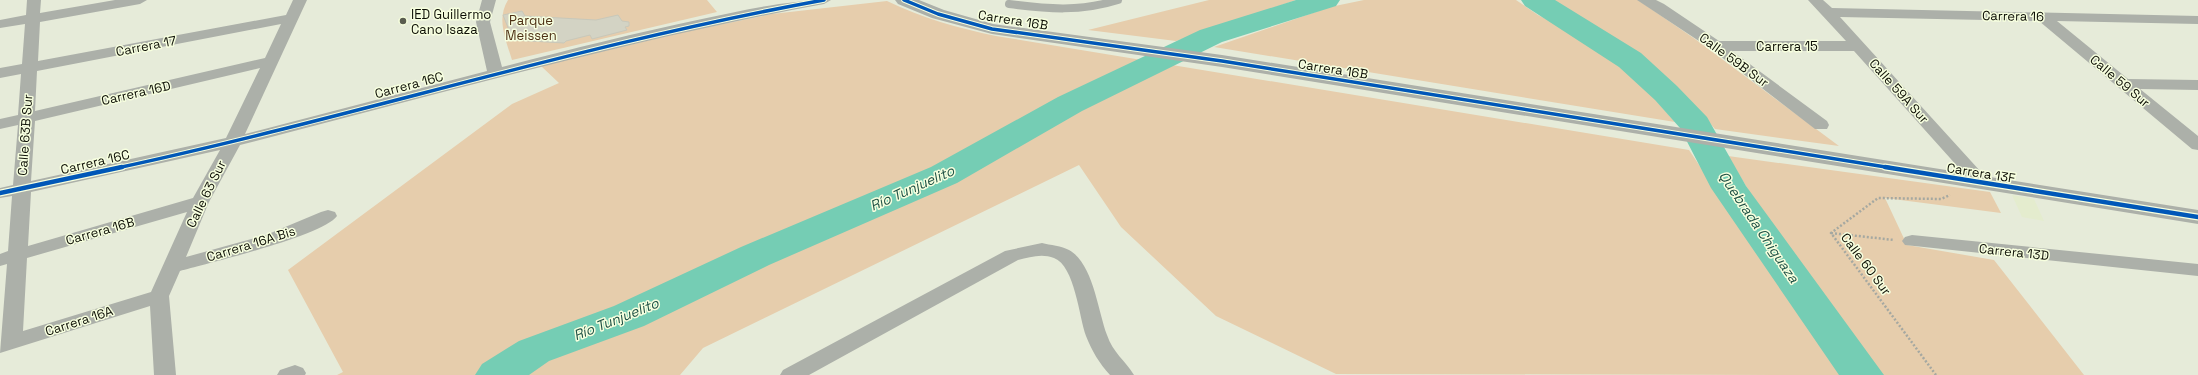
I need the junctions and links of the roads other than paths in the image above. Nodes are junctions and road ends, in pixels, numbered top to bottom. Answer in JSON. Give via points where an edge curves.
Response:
{"nodes":[{"id":1,"x":34,"y":0,"type":"edge"},
{"id":2,"x":140,"y":0,"type":"edge"},
{"id":3,"x":300,"y":0,"type":"edge"},
{"id":4,"x":489,"y":0,"type":"edge"},
{"id":5,"x":824,"y":0,"type":"edge"},
{"id":6,"x":904,"y":0,"type":"edge"},
{"id":7,"x":1118,"y":0,"type":"edge"},
{"id":8,"x":1644,"y":0,"type":"edge"},
{"id":9,"x":1815,"y":0,"type":"edge"},
{"id":10,"x":1009,"y":4,"type":"dead end"},
{"id":11,"x":1828,"y":12,"type":"junction"},
{"id":12,"x":2043,"y":17,"type":"junction"},
{"id":13,"x":291,"y":18,"type":"junction"},
{"id":14,"x":33,"y":19,"type":"junction"},
{"id":15,"x":2198,"y":20,"type":"edge"},
{"id":16,"x":0,"y":24,"type":"edge"},
{"id":17,"x":1716,"y":46,"type":"junction"},
{"id":18,"x":1859,"y":46,"type":"junction"},
{"id":19,"x":271,"y":61,"type":"junction"},
{"id":20,"x":30,"y":68,"type":"junction"},
{"id":21,"x":495,"y":72,"type":"junction"},
{"id":22,"x":0,"y":74,"type":"edge"},
{"id":23,"x":2124,"y":84,"type":"junction"},
{"id":24,"x":2198,"y":85,"type":"edge"},
{"id":25,"x":27,"y":118,"type":"junction"},
{"id":26,"x":0,"y":124,"type":"edge"},
{"id":27,"x":1821,"y":125,"type":"dead end"},
{"id":28,"x":232,"y":142,"type":"junction"},
{"id":29,"x":2198,"y":145,"type":"edge"},
{"id":30,"x":1761,"y":148,"type":"joint"},
{"id":31,"x":1982,"y":183,"type":"junction"},
{"id":32,"x":22,"y":188,"type":"junction"},
{"id":33,"x":0,"y":194,"type":"edge"},
{"id":34,"x":200,"y":202,"type":"junction"},
{"id":35,"x":328,"y":216,"type":"dead end"},
{"id":36,"x":2198,"y":217,"type":"edge"},
{"id":37,"x":1912,"y":242,"type":"road end"},
{"id":38,"x":9,"y":258,"type":"edge"},
{"id":39,"x":172,"y":267,"type":"junction"},
{"id":40,"x":2198,"y":270,"type":"edge"},
{"id":41,"x":158,"y":296,"type":"junction"},
{"id":42,"x":6,"y":344,"type":"edge"},
{"id":43,"x":164,"y":375,"type":"edge"},
{"id":44,"x":791,"y":375,"type":"edge"},
{"id":45,"x":1122,"y":375,"type":"edge"}],
"edges":[{"from":1,"to":14,"type":"street","name":"Calle 63B Sur"},
{"from":2,"to":14,"type":"street"},
{"from":3,"to":13,"type":"street","name":"Calle 63 Sur"},
{"from":4,"to":21,"type":"street","via":[[483,22]]},
{"from":5,"to":21,"type":"street","name":"Carrera 16C","via":[[767,9],[639,37]]},
{"from":6,"to":30,"type":"street","name":"Carrera 16B","via":[[938,14],[992,29],[1222,61]]},
{"from":7,"to":10,"type":"lane","via":[[1084,9],[1068,10]]},
{"from":8,"to":17,"type":"street","name":"Calle 59B Sur"},
{"from":9,"to":11,"type":"street","name":"Calle 59A Sur"},
{"from":11,"to":12,"type":"street","name":"Carrera 16"},
{"from":11,"to":18,"type":"street","name":"Calle 59A Sur"},
{"from":12,"to":15,"type":"street","name":"Carrera 16"},
{"from":12,"to":23,"type":"street","name":"Calle 59 Sur"},
{"from":13,"to":19,"type":"street","name":"Calle 63 Sur"},
{"from":13,"to":20,"type":"street","name":"Carrera 17"},
{"from":14,"to":16,"type":"street"},
{"from":14,"to":20,"type":"street","name":"Calle 63B Sur"},
{"from":17,"to":18,"type":"street","name":"Carrera 15"},
{"from":17,"to":27,"type":"street","name":"Calle 59B Sur"},
{"from":18,"to":31,"type":"street","name":"Calle 59A Sur"},
{"from":19,"to":25,"type":"street","name":"Carrera 16D"},
{"from":19,"to":28,"type":"street","name":"Calle 63 Sur"},
{"from":20,"to":22,"type":"street","name":"Carrera 17"},
{"from":20,"to":25,"type":"street","name":"Calle 63B Sur"},
{"from":21,"to":28,"type":"street","name":"Carrera 16C"},
{"from":23,"to":24,"type":"street"},
{"from":23,"to":29,"type":"street","name":"Calle 59 Sur"},
{"from":25,"to":26,"type":"street","name":"Carrera 16D"},
{"from":25,"to":32,"type":"street","name":"Calle 63B Sur"},
{"from":28,"to":32,"type":"street","name":"Carrera 16C"},
{"from":28,"to":34,"type":"street","name":"Calle 63 Sur"},
{"from":30,"to":31,"type":"street","name":"Carrera 13F"},
{"from":31,"to":36,"type":"street","name":"Carrera 13F"},
{"from":32,"to":33,"type":"street","name":"Carrera 16C"},
{"from":32,"to":38,"type":"street","name":"Calle 63B Sur"},
{"from":34,"to":38,"type":"street","name":"Carrera 16B"},
{"from":34,"to":39,"type":"street","name":"Calle 63 Sur"},
{"from":35,"to":39,"type":"street","name":"Carrera 16A Bis","via":[[292,232]]},
{"from":37,"to":40,"type":"street","name":"Carrera 13D"},
{"from":38,"to":42,"type":"street","name":"Calle 63B Sur"},
{"from":39,"to":41,"type":"street","name":"Calle 63 Sur"},
{"from":41,"to":42,"type":"street","name":"Carrera 16A"},
{"from":41,"to":43,"type":"street"},
{"from":44,"to":45,"type":"street","via":[[1012,255],[1031,248],[1046,248],[1063,254],[1076,266],[1097,338],[1107,359]]}]}
